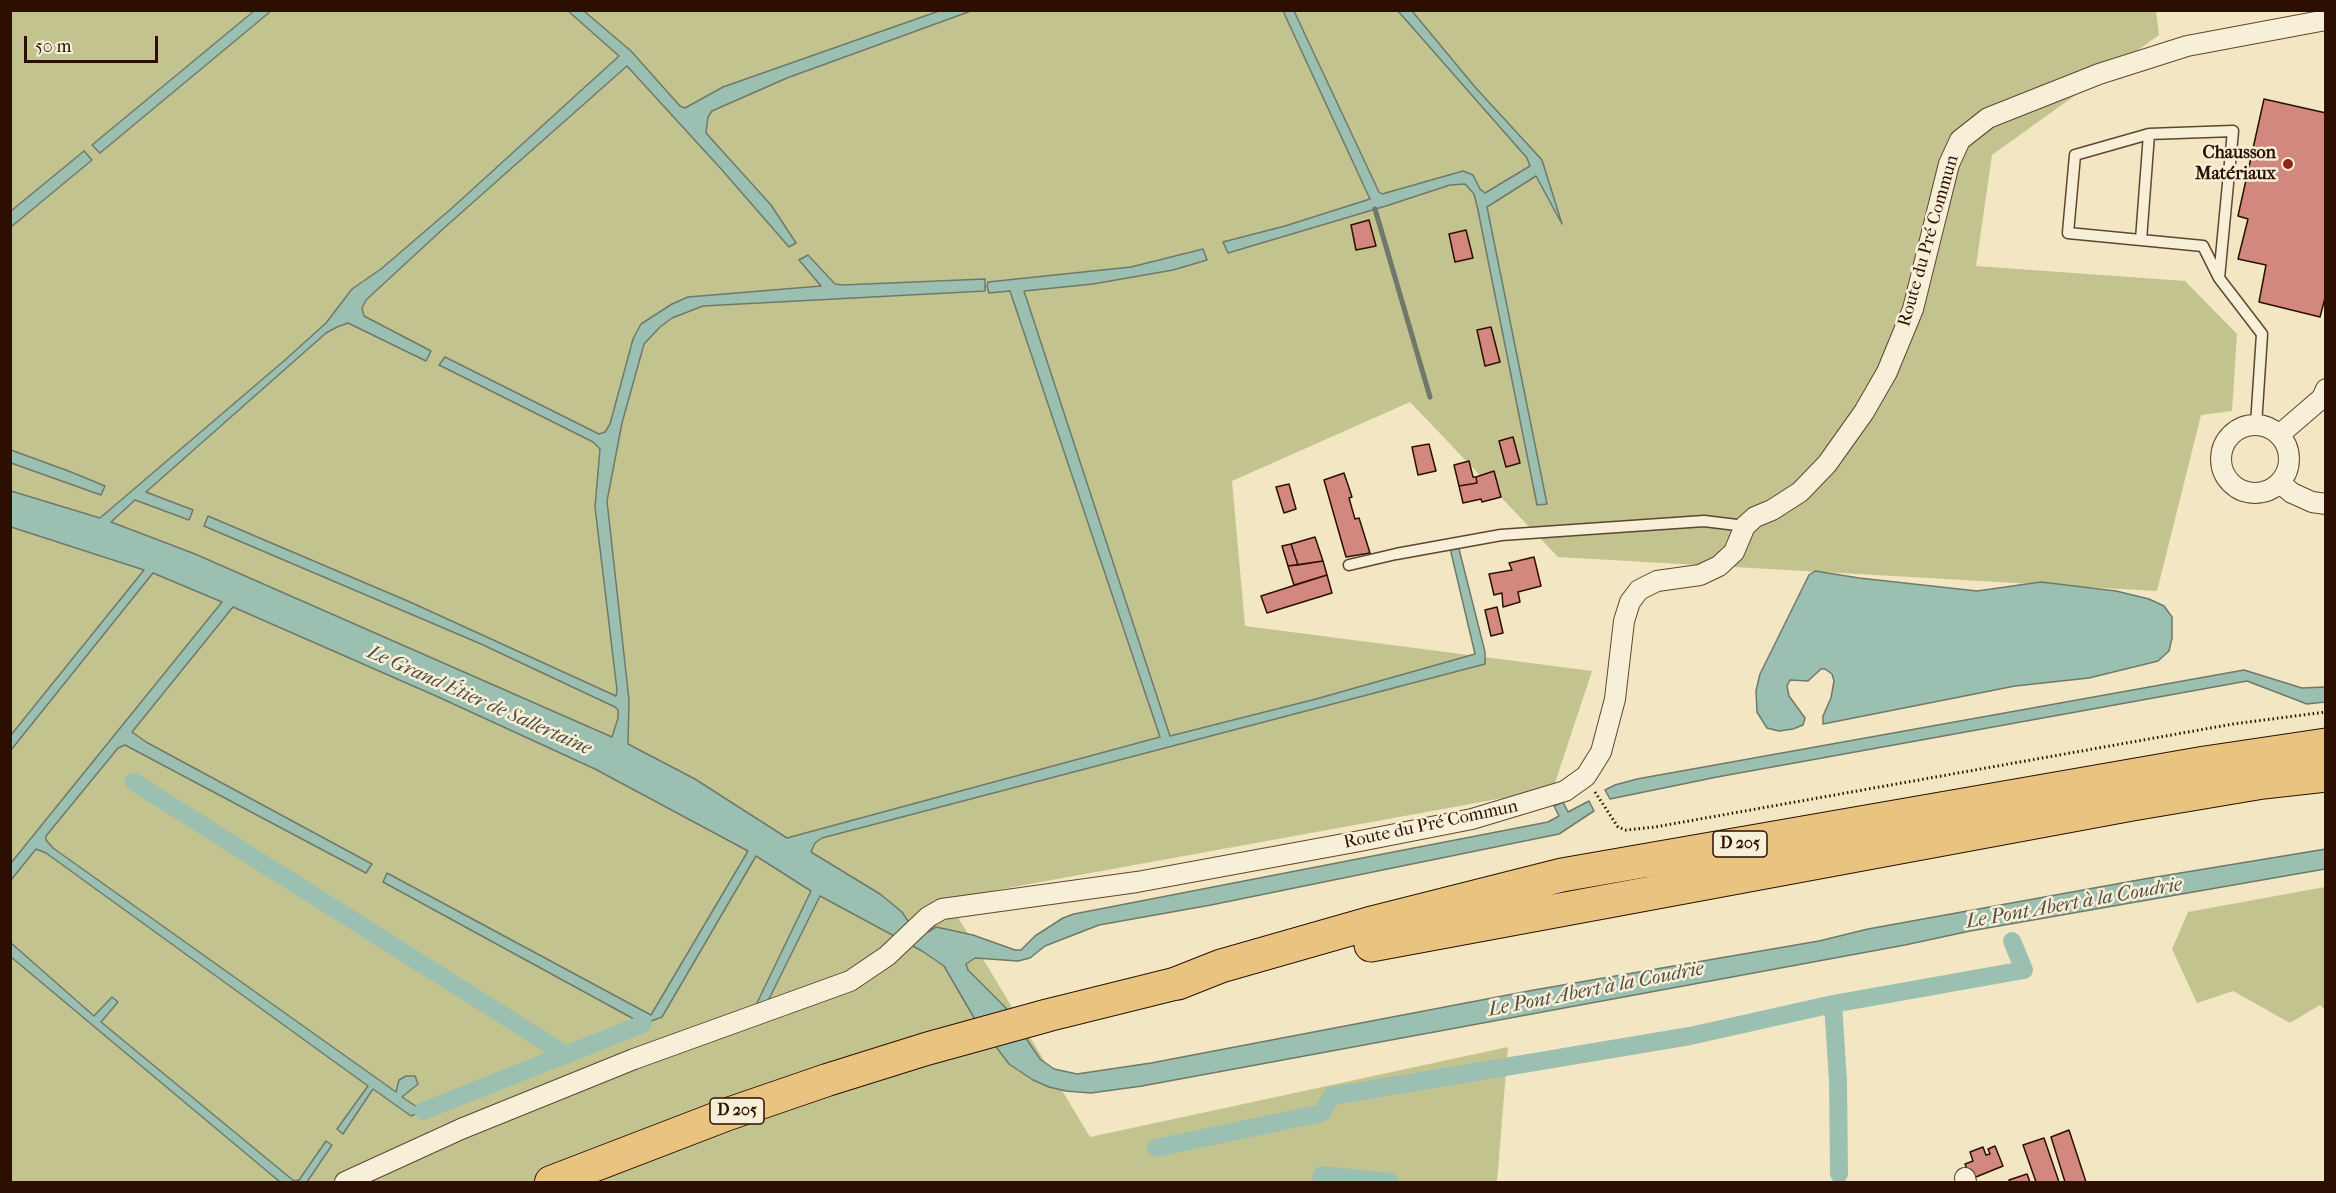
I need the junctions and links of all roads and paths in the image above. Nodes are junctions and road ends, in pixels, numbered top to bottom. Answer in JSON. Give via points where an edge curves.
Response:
{"nodes":[{"id":1,"x":2325,"y":20,"type":"edge"},
{"id":2,"x":2149,"y":134,"type":"junction"},
{"id":3,"x":2141,"y":240,"type":"junction"},
{"id":4,"x":2219,"y":278,"type":"junction"},
{"id":5,"x":2325,"y":389,"type":"edge"},
{"id":6,"x":2256,"y":425,"type":"junction"},
{"id":7,"x":2279,"y":435,"type":"junction"},
{"id":8,"x":2280,"y":483,"type":"junction"},
{"id":9,"x":2325,"y":504,"type":"edge"},
{"id":10,"x":1745,"y":526,"type":"junction"},
{"id":11,"x":1349,"y":565,"type":"dead end"},
{"id":12,"x":2325,"y":712,"type":"edge"},
{"id":13,"x":2325,"y":745,"type":"edge"},
{"id":14,"x":2325,"y":775,"type":"edge"},
{"id":15,"x":1586,"y":776,"type":"junction"},
{"id":16,"x":1178,"y":983,"type":"junction"},
{"id":17,"x":345,"y":1182,"type":"edge"},
{"id":18,"x":550,"y":1182,"type":"edge"}],
"edges":[{"from":1,"to":10,"type":"street","name":"Route du Pré Commun","via":[[2187,46],[2099,74],[1988,118],[1960,140],[1949,164],[1913,309],[1887,372],[1827,464],[1800,492]]},
{"from":2,"to":3,"type":"lane"},
{"from":2,"to":3,"type":"lane","via":[[2075,155],[2068,233]]},
{"from":2,"to":4,"type":"lane","via":[[2233,131]]},
{"from":3,"to":4,"type":"lane","via":[[2203,246]]},
{"from":4,"to":6,"type":"lane","via":[[2262,334]]},
{"from":5,"to":7,"type":"street","via":[[2322,398]]},
{"from":6,"to":7,"type":"street"},
{"from":6,"to":8,"type":"street","via":[[2235,430],[2225,440],[2221,468],[2228,481],[2240,490],[2268,491]]},
{"from":7,"to":8,"type":"street","via":[[2289,456]]},
{"from":8,"to":9,"type":"street","via":[[2292,493]]},
{"from":10,"to":11,"type":"lane","via":[[1704,521],[1501,535]]},
{"from":10,"to":15,"type":"street","name":"Route du Pré Commun","via":[[1734,552],[1719,566],[1700,574],[1657,581],[1638,590],[1630,602],[1608,732],[1596,763]]},
{"from":12,"to":15,"type":"path","via":[[2233,724],[1626,830],[1612,820]]},
{"from":13,"to":16,"type":"highway","number":"D 205","via":[[1562,875],[1323,937],[1221,966]]},
{"from":14,"to":16,"type":"highway","number":"D 205","via":[[2120,806],[1412,937],[1225,978]]},
{"from":15,"to":17,"type":"street","name":"Route du Pré Commun","via":[[1565,791],[1472,819],[1137,882],[942,909],[928,916],[873,967],[850,981],[634,1059],[460,1129]]},
{"from":16,"to":18,"type":"main road","number":"D 205","via":[[926,1049],[728,1114]]}]}
